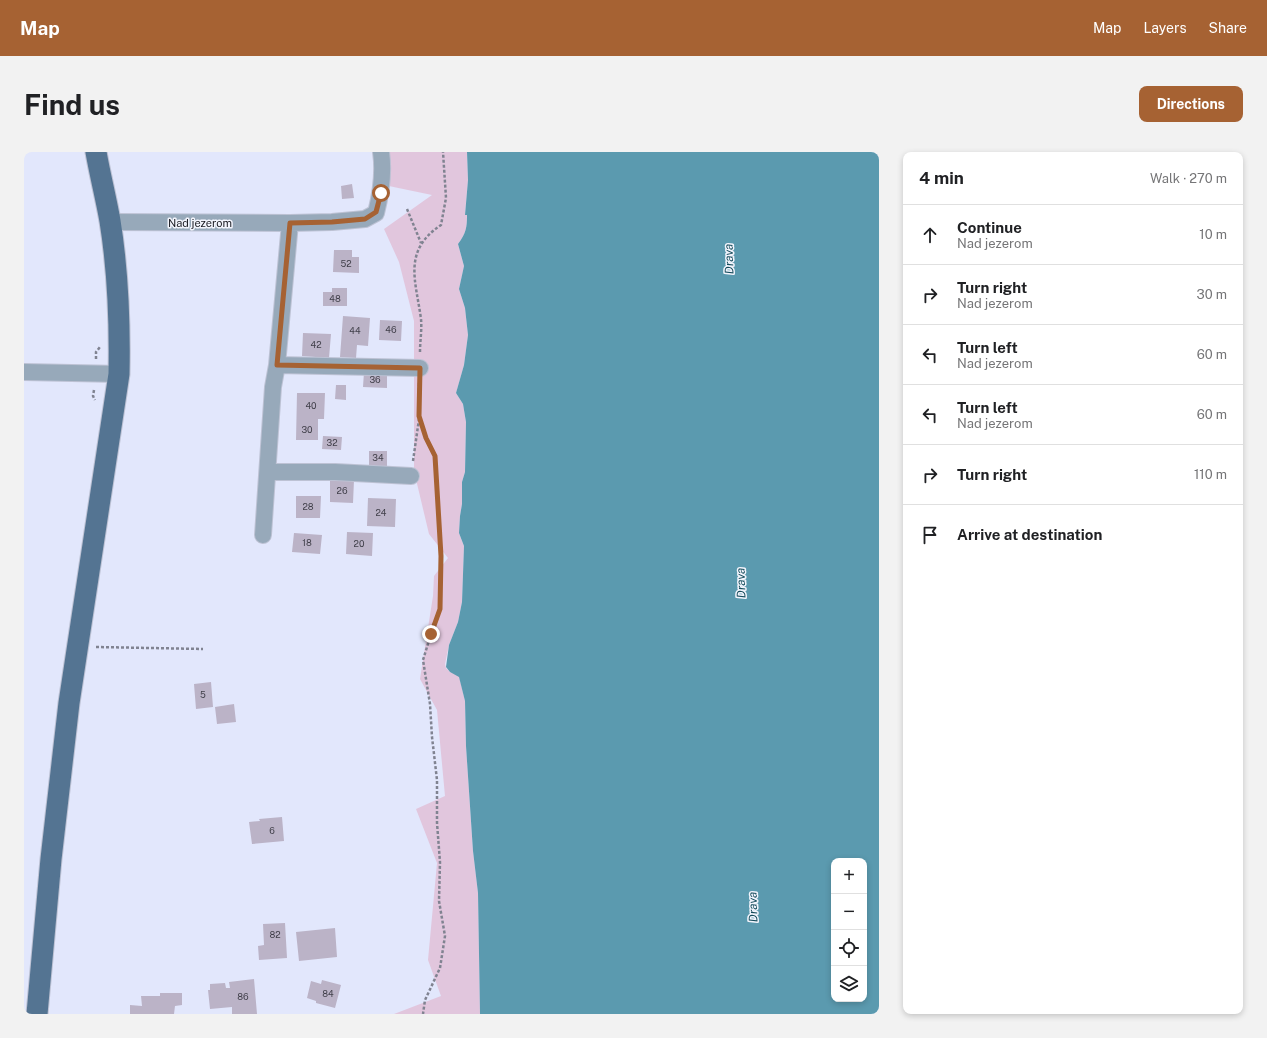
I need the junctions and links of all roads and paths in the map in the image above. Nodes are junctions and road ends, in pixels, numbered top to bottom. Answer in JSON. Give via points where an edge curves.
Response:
{"nodes":[{"id":1,"x":96,"y":152,"type":"edge"},
{"id":2,"x":381,"y":152,"type":"edge"},
{"id":3,"x":442,"y":152,"type":"edge"},
{"id":4,"x":407,"y":209,"type":"dead end"},
{"id":5,"x":110,"y":222,"type":"junction"},
{"id":6,"x":290,"y":223,"type":"junction"},
{"id":7,"x":421,"y":243,"type":"junction"},
{"id":8,"x":277,"y":365,"type":"junction"},
{"id":9,"x":420,"y":368,"type":"junction"},
{"id":10,"x":24,"y":372,"type":"edge"},
{"id":11,"x":119,"y":374,"type":"junction"},
{"id":12,"x":419,"y":416,"type":"junction"},
{"id":13,"x":268,"y":472,"type":"junction"},
{"id":14,"x":412,"y":476,"type":"joint"},
{"id":15,"x":263,"y":535,"type":"dead end"},
{"id":16,"x":77,"y":647,"type":"junction"},
{"id":17,"x":203,"y":649,"type":"dead end"},
{"id":18,"x":37,"y":1014,"type":"edge"},
{"id":19,"x":423,"y":1014,"type":"edge"}],
"edges":[{"from":1,"to":5,"type":"main road"},
{"from":2,"to":6,"type":"street","name":"Nad jezerom","via":[[381,193],[376,212],[365,219]]},
{"from":3,"to":7,"type":"path","via":[[446,198],[441,225]]},
{"from":4,"to":7,"type":"path"},
{"from":5,"to":6,"type":"street","name":"Nad jezerom"},
{"from":5,"to":11,"type":"main road","via":[[120,341]]},
{"from":6,"to":8,"type":"street"},
{"from":7,"to":9,"type":"path","via":[[414,262],[414,281],[421,320]]},
{"from":8,"to":9,"type":"street"},
{"from":8,"to":13,"type":"street","via":[[273,387]]},
{"from":9,"to":12,"type":"path"},
{"from":10,"to":11,"type":"street"},
{"from":11,"to":16,"type":"main road"},
{"from":12,"to":14,"type":"path"},
{"from":12,"to":19,"type":"path","via":[[435,456],[441,556],[440,609],[423,660],[437,780],[439,902],[445,936],[440,968],[425,1000]]},
{"from":13,"to":14,"type":"street"},
{"from":13,"to":15,"type":"street"},
{"from":16,"to":17,"type":"path"},
{"from":16,"to":18,"type":"main road","via":[[51,859]]}]}
